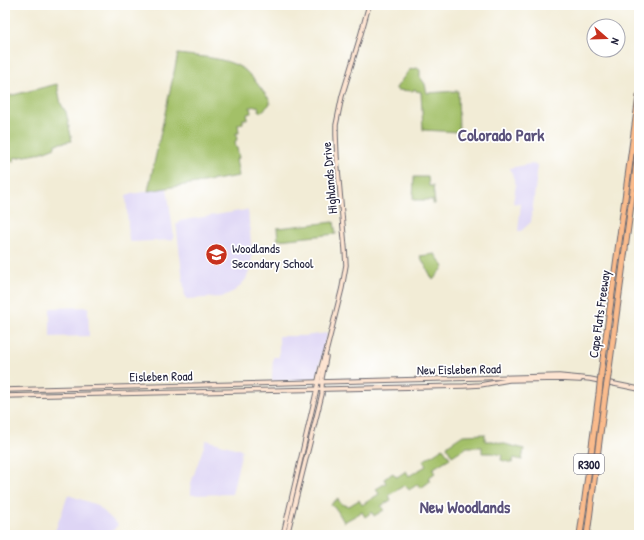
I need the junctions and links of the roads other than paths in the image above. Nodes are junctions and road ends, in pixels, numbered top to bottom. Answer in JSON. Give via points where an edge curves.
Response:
{"nodes":[{"id":1,"x":368,"y":5,"type":"edge"},
{"id":2,"x":639,"y":96,"type":"edge"},
{"id":3,"x":639,"y":145,"type":"edge"},
{"id":4,"x":597,"y":380,"type":"junction"},
{"id":5,"x":320,"y":382,"type":"junction"},
{"id":6,"x":317,"y":389,"type":"junction"},
{"id":7,"x":322,"y":389,"type":"junction"},
{"id":8,"x":639,"y":389,"type":"edge"},
{"id":9,"x":5,"y":390,"type":"edge"},
{"id":10,"x":5,"y":396,"type":"edge"},
{"id":11,"x":283,"y":535,"type":"edge"},
{"id":12,"x":287,"y":535,"type":"edge"},
{"id":13,"x":580,"y":535,"type":"edge"},
{"id":14,"x":587,"y":535,"type":"edge"}],
"edges":[{"from":1,"to":5,"type":"main road","name":"Highlands Drive","via":[[336,125],[346,261]]},
{"from":2,"to":13,"type":"highway","name":"Cape Flats Freeway","number":"R300","bridge":true},
{"from":3,"to":14,"type":"highway","name":"Cape Flats Freeway","number":"R300","bridge":true},
{"from":4,"to":5,"type":"main road","name":"New Eisleben Road","via":[[559,376]]},
{"from":4,"to":7,"type":"main road","name":"New Eisleben Road","via":[[509,380],[480,385]]},
{"from":4,"to":8,"type":"main road","name":"New Eisleben Road"},
{"from":5,"to":6,"type":"main road","name":"Highlands Drive"},
{"from":5,"to":7,"type":"main road","name":"Highlands Drive"},
{"from":5,"to":9,"type":"main road","name":"Eisleben Road"},
{"from":6,"to":7,"type":"main road","name":"New Eisleben Road"},
{"from":6,"to":10,"type":"main road","name":"Eisleben Road"},
{"from":6,"to":11,"type":"main road","name":"Highlands Drive"},
{"from":7,"to":12,"type":"main road","name":"Highlands Drive"}]}
